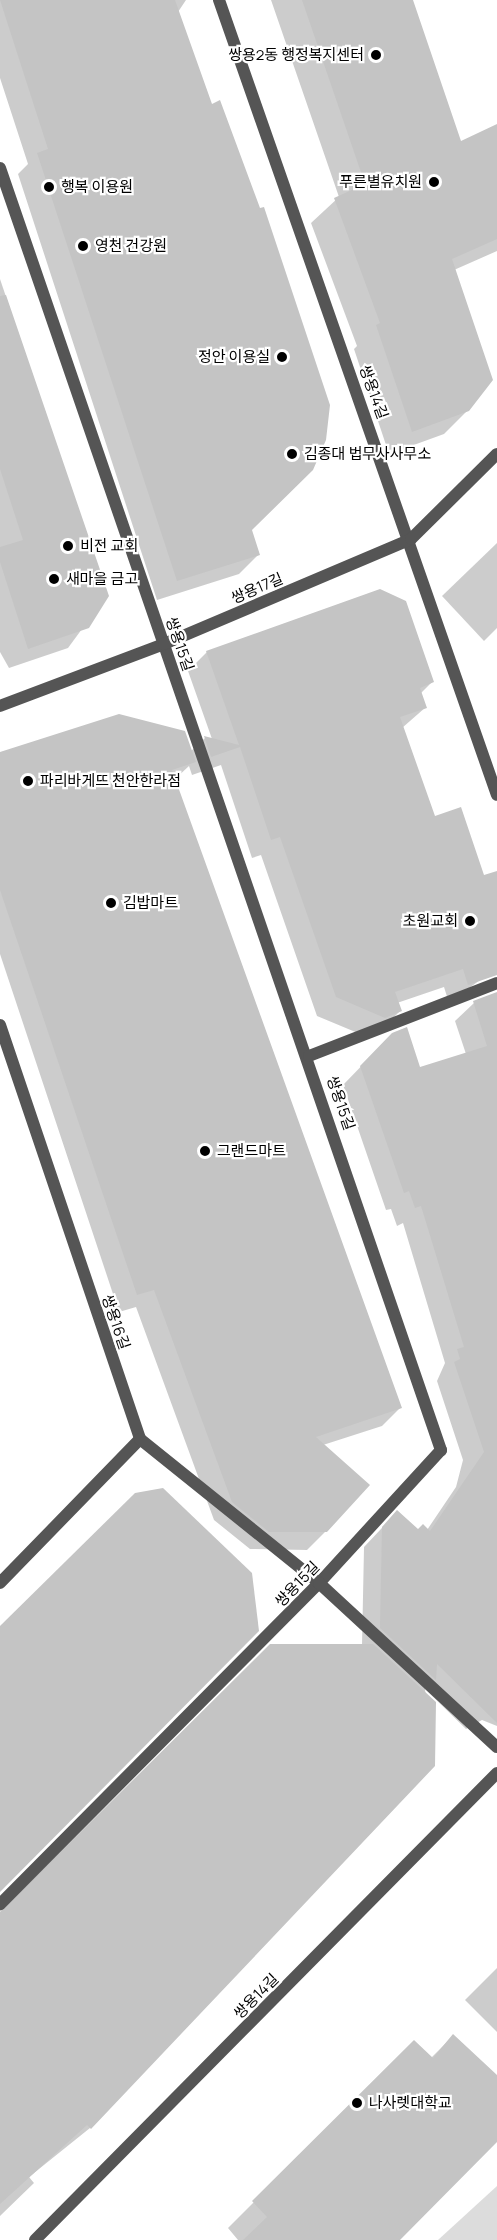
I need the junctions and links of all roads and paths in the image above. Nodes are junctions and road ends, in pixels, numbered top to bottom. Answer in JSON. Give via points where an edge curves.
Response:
{"nodes":[{"id":1,"x":219,"y":0,"type":"edge"},
{"id":2,"x":0,"y":168,"type":"edge"},
{"id":3,"x":497,"y":454,"type":"edge"},
{"id":4,"x":411,"y":539,"type":"junction"},
{"id":5,"x":164,"y":644,"type":"junction"},
{"id":6,"x":0,"y":706,"type":"edge"},
{"id":7,"x":497,"y":795,"type":"edge"},
{"id":8,"x":497,"y":982,"type":"edge"},
{"id":9,"x":0,"y":1025,"type":"edge"},
{"id":10,"x":309,"y":1056,"type":"junction"},
{"id":11,"x":140,"y":1439,"type":"junction"},
{"id":12,"x":0,"y":1583,"type":"edge"},
{"id":13,"x":319,"y":1583,"type":"junction"},
{"id":14,"x":497,"y":1747,"type":"edge"},
{"id":15,"x":497,"y":1773,"type":"edge"},
{"id":16,"x":0,"y":1904,"type":"edge"},
{"id":17,"x":35,"y":2240,"type":"edge"}],
"edges":[{"from":1,"to":4,"type":"street","name":"쌍용14길"},
{"from":2,"to":5,"type":"street","name":"쌍용15길"},
{"from":3,"to":4,"type":"street","name":"쌍용17길"},
{"from":4,"to":5,"type":"street","name":"쌍용17길"},
{"from":4,"to":7,"type":"street","name":"쌍용14길"},
{"from":5,"to":6,"type":"street","name":"쌍용17길"},
{"from":5,"to":10,"type":"street","name":"쌍용15길"},
{"from":8,"to":10,"type":"street"},
{"from":9,"to":11,"type":"street","name":"쌍용16길"},
{"from":10,"to":13,"type":"street","name":"쌍용15길","via":[[441,1450]]},
{"from":11,"to":12,"type":"street"},
{"from":11,"to":13,"type":"street"},
{"from":13,"to":14,"type":"street"},
{"from":13,"to":16,"type":"street","name":"쌍용15길"},
{"from":15,"to":17,"type":"street","name":"쌍용14길"}]}
